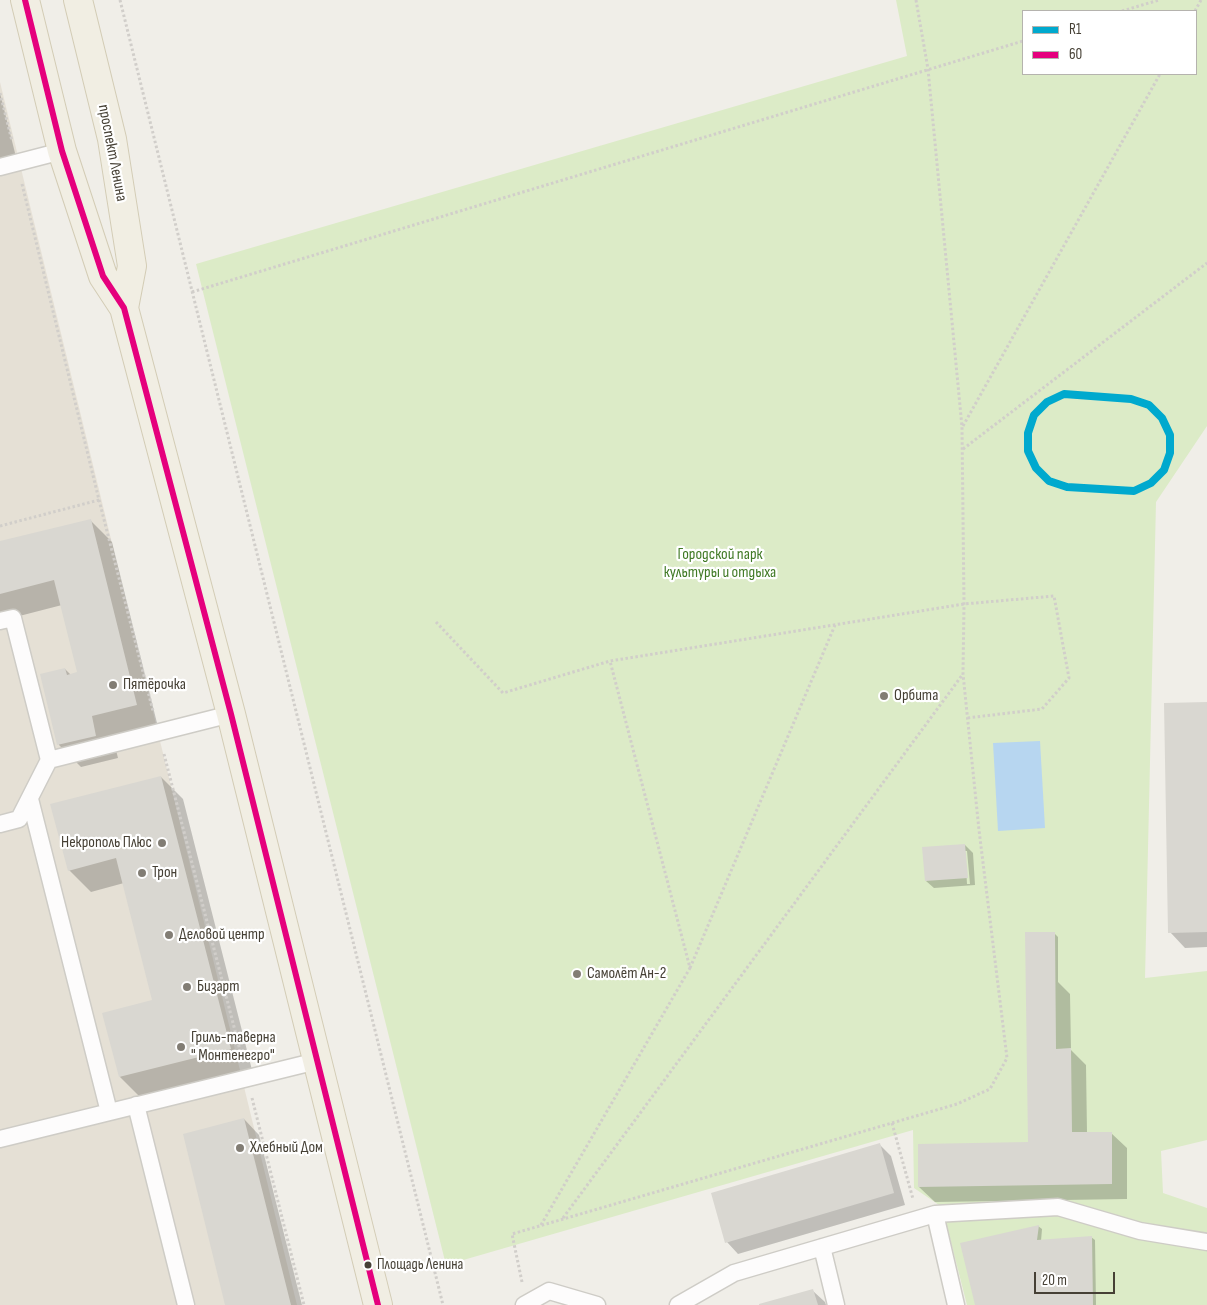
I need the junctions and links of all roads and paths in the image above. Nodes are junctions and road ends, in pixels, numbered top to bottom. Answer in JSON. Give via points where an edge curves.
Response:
{"nodes":[{"id":1,"x":25,"y":0,"type":"edge"},
{"id":2,"x":78,"y":0,"type":"edge"},
{"id":3,"x":120,"y":0,"type":"edge"},
{"id":4,"x":916,"y":0,"type":"edge"},
{"id":5,"x":1160,"y":0,"type":"edge"},
{"id":6,"x":1125,"y":10,"type":"edge"},
{"id":7,"x":1022,"y":41,"type":"edge"},
{"id":8,"x":928,"y":69,"type":"junction"},
{"id":9,"x":1159,"y":75,"type":"edge"},
{"id":10,"x":0,"y":93,"type":"edge"},
{"id":11,"x":62,"y":151,"type":"junction"},
{"id":12,"x":17,"y":162,"type":"junction"},
{"id":13,"x":0,"y":167,"type":"edge"},
{"id":14,"x":1207,"y":263,"type":"edge"},
{"id":15,"x":192,"y":292,"type":"junction"},
{"id":16,"x":124,"y":308,"type":"junction"},
{"id":17,"x":962,"y":427,"type":"junction"},
{"id":18,"x":963,"y":450,"type":"junction"},
{"id":19,"x":99,"y":500,"type":"junction"},
{"id":20,"x":0,"y":526,"type":"edge"},
{"id":21,"x":964,"y":604,"type":"junction"},
{"id":22,"x":0,"y":621,"type":"edge"},
{"id":23,"x":436,"y":622,"type":"dead end"},
{"id":24,"x":835,"y":625,"type":"junction"},
{"id":25,"x":610,"y":661,"type":"junction"},
{"id":26,"x":963,"y":674,"type":"junction"},
{"id":27,"x":230,"y":714,"type":"junction"},
{"id":28,"x":967,"y":718,"type":"junction"},
{"id":29,"x":159,"y":732,"type":"junction"},
{"id":30,"x":49,"y":760,"type":"junction"},
{"id":31,"x":30,"y":798,"type":"junction"},
{"id":32,"x":0,"y":824,"type":"edge"},
{"id":33,"x":690,"y":968,"type":"junction"},
{"id":34,"x":317,"y":1060,"type":"junction"},
{"id":35,"x":247,"y":1078,"type":"junction"},
{"id":36,"x":136,"y":1105,"type":"junction"},
{"id":37,"x":108,"y":1112,"type":"junction"},
{"id":38,"x":892,"y":1123,"type":"junction"},
{"id":39,"x":0,"y":1139,"type":"edge"},
{"id":40,"x":935,"y":1214,"type":"junction"},
{"id":41,"x":562,"y":1219,"type":"junction"},
{"id":42,"x":918,"y":1219,"type":"junction"},
{"id":43,"x":541,"y":1225,"type":"junction"},
{"id":44,"x":1207,"y":1242,"type":"edge"},
{"id":45,"x":822,"y":1247,"type":"junction"},
{"id":46,"x":522,"y":1297,"type":"edge"},
{"id":47,"x":186,"y":1305,"type":"edge"},
{"id":48,"x":304,"y":1305,"type":"edge"},
{"id":49,"x":378,"y":1305,"type":"edge"},
{"id":50,"x":443,"y":1305,"type":"edge"},
{"id":51,"x":597,"y":1305,"type":"edge"},
{"id":52,"x":678,"y":1305,"type":"edge"},
{"id":53,"x":836,"y":1305,"type":"edge"},
{"id":54,"x":956,"y":1305,"type":"edge"}],
"edges":[{"from":1,"to":11,"type":"main road","name":"проспект Ленина"},
{"from":2,"to":16,"type":"main road","name":"проспект Ленина","via":[[112,139],[132,266]]},
{"from":3,"to":15,"type":"path"},
{"from":4,"to":8,"type":"path"},
{"from":5,"to":6,"type":"path"},
{"from":7,"to":8,"type":"path"},
{"from":8,"to":15,"type":"path"},
{"from":8,"to":17,"type":"path"},
{"from":9,"to":17,"type":"path"},
{"from":10,"to":12,"type":"path"},
{"from":11,"to":12,"type":"lane"},
{"from":11,"to":16,"type":"main road","name":"проспект Ленина","via":[[103,276]]},
{"from":12,"to":13,"type":"lane"},
{"from":12,"to":19,"type":"path"},
{"from":14,"to":18,"type":"path"},
{"from":15,"to":50,"type":"path"},
{"from":16,"to":27,"type":"main road","name":"проспект Ленина"},
{"from":17,"to":18,"type":"path"},
{"from":18,"to":21,"type":"path"},
{"from":19,"to":20,"type":"path"},
{"from":19,"to":29,"type":"path"},
{"from":21,"to":24,"type":"path"},
{"from":21,"to":26,"type":"path"},
{"from":21,"to":28,"type":"path","via":[[1054,596],[1069,678],[1042,709]]},
{"from":22,"to":30,"type":"lane","via":[[13,618]]},
{"from":23,"to":25,"type":"path","via":[[504,693]]},
{"from":24,"to":25,"type":"path"},
{"from":24,"to":33,"type":"path"},
{"from":25,"to":33,"type":"path"},
{"from":26,"to":28,"type":"path"},
{"from":26,"to":41,"type":"path"},
{"from":27,"to":29,"type":"lane"},
{"from":27,"to":34,"type":"main road","name":"проспект Ленина"},
{"from":28,"to":38,"type":"path","via":[[1007,1058],[990,1089],[957,1104]]},
{"from":29,"to":30,"type":"lane"},
{"from":29,"to":35,"type":"path"},
{"from":30,"to":31,"type":"lane"},
{"from":31,"to":32,"type":"lane","via":[[19,819]]},
{"from":31,"to":37,"type":"lane"},
{"from":33,"to":43,"type":"path"},
{"from":34,"to":35,"type":"lane"},
{"from":34,"to":49,"type":"main road","name":"проспект Ленина"},
{"from":35,"to":36,"type":"lane"},
{"from":35,"to":48,"type":"path"},
{"from":36,"to":37,"type":"lane"},
{"from":36,"to":47,"type":"lane"},
{"from":37,"to":39,"type":"lane"},
{"from":38,"to":41,"type":"path"},
{"from":38,"to":42,"type":"path"},
{"from":40,"to":42,"type":"lane"},
{"from":40,"to":44,"type":"lane","via":[[1058,1207],[1140,1231]]},
{"from":40,"to":54,"type":"lane"},
{"from":41,"to":43,"type":"path"},
{"from":42,"to":45,"type":"lane"},
{"from":43,"to":46,"type":"path","via":[[512,1234],[522,1280]]},
{"from":45,"to":52,"type":"lane","via":[[734,1273]]},
{"from":45,"to":53,"type":"lane"},
{"from":46,"to":51,"type":"lane","via":[[549,1291]]}]}
